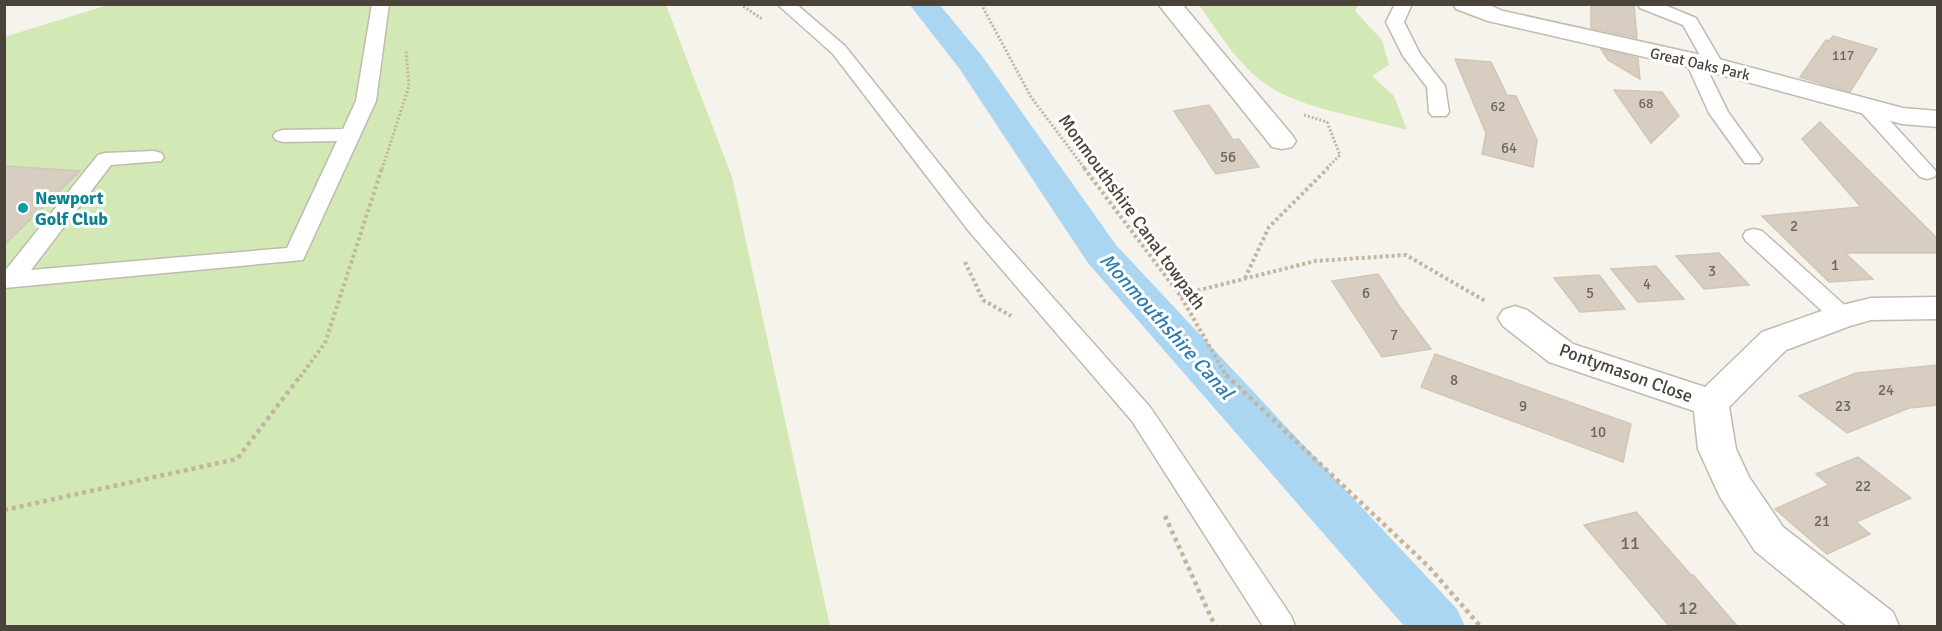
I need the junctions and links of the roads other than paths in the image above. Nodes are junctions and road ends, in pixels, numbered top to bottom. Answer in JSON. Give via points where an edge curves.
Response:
{"nodes":[{"id":1,"x":381,"y":4,"type":"edge"},
{"id":2,"x":785,"y":4,"type":"edge"},
{"id":3,"x":1169,"y":4,"type":"edge"},
{"id":4,"x":1404,"y":4,"type":"edge"},
{"id":5,"x":1464,"y":4,"type":"edge"},
{"id":6,"x":1646,"y":4,"type":"edge"},
{"id":7,"x":1705,"y":64,"type":"junction"},
{"id":8,"x":1866,"y":106,"type":"junction"},
{"id":9,"x":1439,"y":112,"type":"dead end"},
{"id":10,"x":1938,"y":119,"type":"edge"},
{"id":11,"x":350,"y":135,"type":"junction"},
{"id":12,"x":283,"y":136,"type":"dead end"},
{"id":13,"x":1282,"y":141,"type":"dead end"},
{"id":14,"x":154,"y":157,"type":"dead end"},
{"id":15,"x":1752,"y":159,"type":"dead end"},
{"id":16,"x":1927,"y":173,"type":"dead end"},
{"id":17,"x":1754,"y":236,"type":"dead end"},
{"id":18,"x":8,"y":280,"type":"edge"},
{"id":19,"x":1938,"y":308,"type":"edge"},
{"id":20,"x":1842,"y":316,"type":"junction"},
{"id":21,"x":1515,"y":318,"type":"road end"},
{"id":22,"x":1711,"y":403,"type":"junction"},
{"id":23,"x":1281,"y":627,"type":"edge"},
{"id":24,"x":1878,"y":627,"type":"edge"}],
"edges":[{"from":1,"to":11,"type":"lane","via":[[366,101]]},
{"from":2,"to":23,"type":"lane","via":[[839,50],[976,225],[1141,414]]},
{"from":3,"to":13,"type":"street"},
{"from":4,"to":9,"type":"lane","via":[[1395,22],[1412,56],[1436,86]]},
{"from":5,"to":7,"type":"street","name":"Great Oaks Park","via":[[1507,19]]},
{"from":6,"to":7,"type":"lane","via":[[1690,22]]},
{"from":7,"to":8,"type":"street","name":"Great Oaks Park"},
{"from":7,"to":15,"type":"lane","via":[[1719,113]]},
{"from":8,"to":10,"type":"street","name":"Great Oaks Park","via":[[1902,116]]},
{"from":8,"to":16,"type":"lane"},
{"from":11,"to":12,"type":"lane"},
{"from":11,"to":18,"type":"lane","via":[[295,255]]},
{"from":14,"to":18,"type":"lane","via":[[105,159]]},
{"from":17,"to":20,"type":"lane"},
{"from":19,"to":20,"type":"street","name":"Pontymason Close","via":[[1871,309]]},
{"from":20,"to":22,"type":"street","name":"Pontymason Close","via":[[1774,341]]},
{"from":21,"to":22,"type":"street","name":"Pontymason Close","via":[[1561,353]]},
{"from":22,"to":24,"type":"street","name":"Pontymason Close","via":[[1717,449],[1734,486],[1769,539]]}]}
